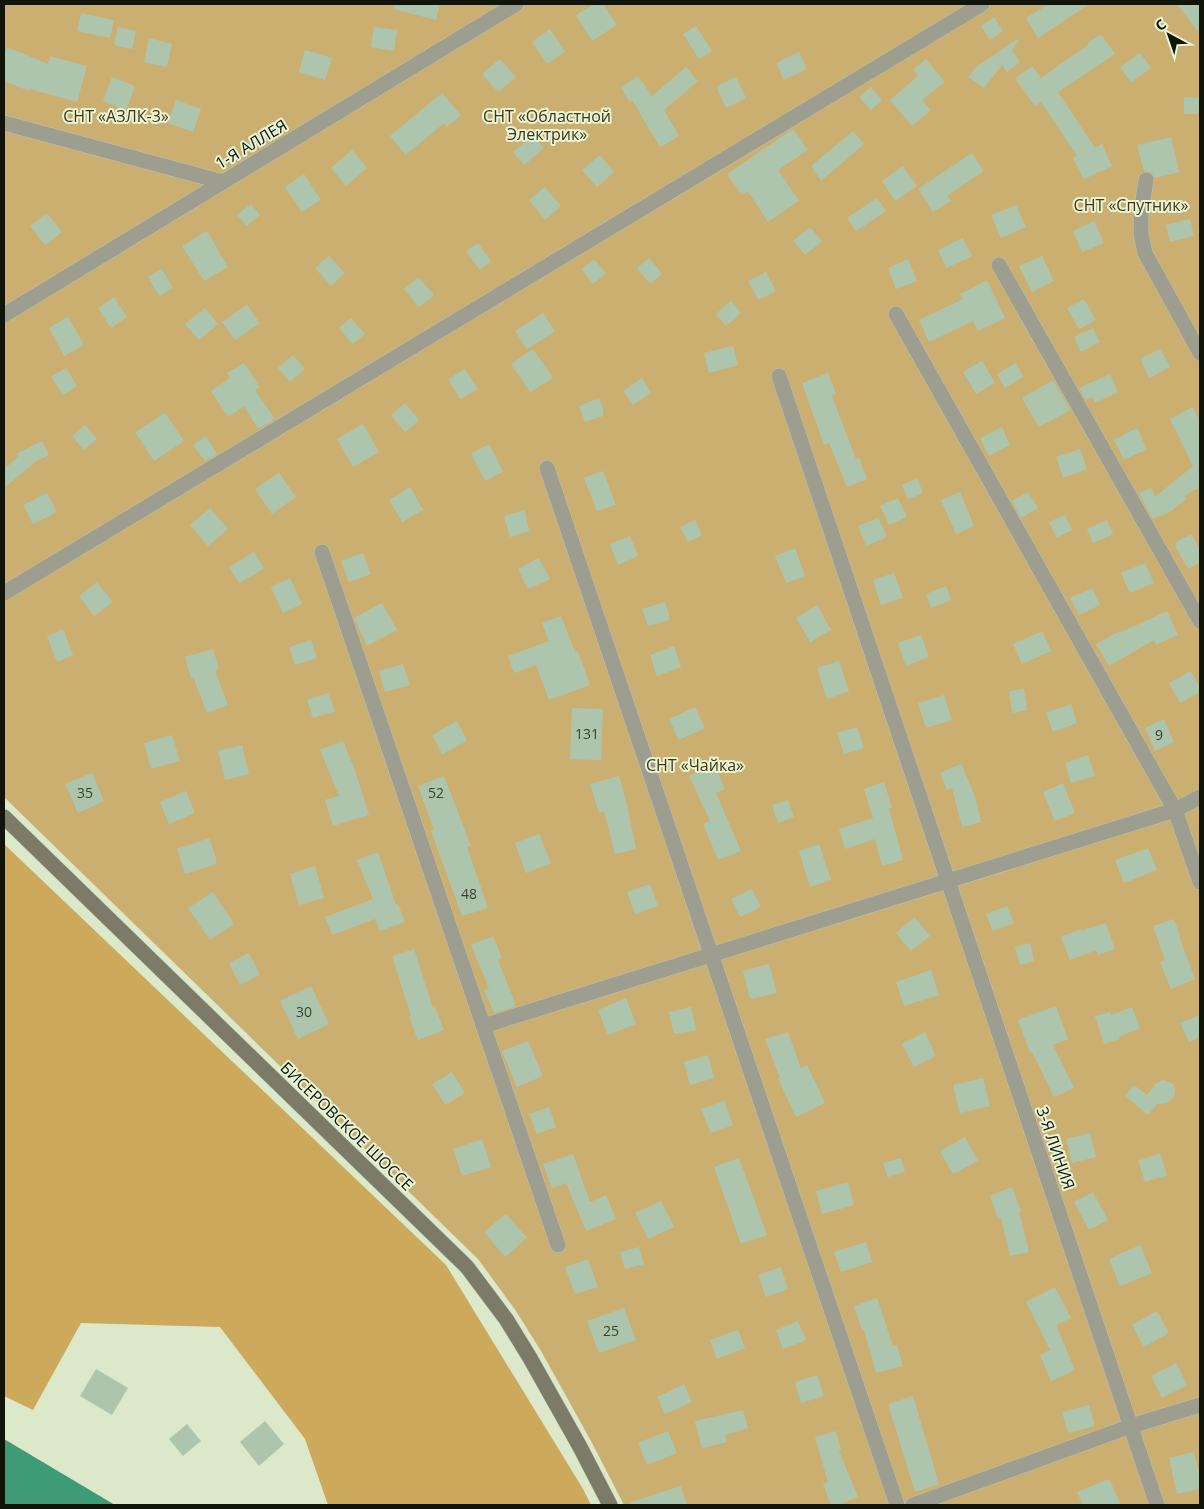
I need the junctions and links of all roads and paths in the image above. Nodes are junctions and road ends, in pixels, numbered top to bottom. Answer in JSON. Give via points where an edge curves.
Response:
{"nodes":[{"id":1,"x":982,"y":4,"type":"edge"},
{"id":2,"x":509,"y":5,"type":"edge"},
{"id":3,"x":4,"y":123,"type":"edge"},
{"id":4,"x":1146,"y":180,"type":"dead end"},
{"id":5,"x":223,"y":182,"type":"junction"},
{"id":6,"x":999,"y":266,"type":"dead end"},
{"id":7,"x":896,"y":314,"type":"dead end"},
{"id":8,"x":4,"y":315,"type":"edge"},
{"id":9,"x":1200,"y":353,"type":"edge"},
{"id":10,"x":779,"y":376,"type":"dead end"},
{"id":11,"x":547,"y":468,"type":"dead end"},
{"id":12,"x":322,"y":552,"type":"dead end"},
{"id":13,"x":4,"y":593,"type":"edge"},
{"id":14,"x":1200,"y":621,"type":"edge"},
{"id":15,"x":1200,"y":797,"type":"edge"},
{"id":16,"x":1175,"y":810,"type":"junction"},
{"id":17,"x":4,"y":817,"type":"edge"},
{"id":18,"x":948,"y":881,"type":"junction"},
{"id":19,"x":1200,"y":882,"type":"edge"},
{"id":20,"x":711,"y":955,"type":"junction"},
{"id":21,"x":484,"y":1026,"type":"junction"},
{"id":22,"x":558,"y":1245,"type":"dead end"},
{"id":23,"x":1200,"y":1405,"type":"edge"},
{"id":24,"x":1131,"y":1426,"type":"junction"},
{"id":25,"x":610,"y":1505,"type":"edge"},
{"id":26,"x":897,"y":1505,"type":"edge"},
{"id":27,"x":913,"y":1505,"type":"edge"},
{"id":28,"x":1157,"y":1505,"type":"edge"}],
"edges":[{"from":1,"to":13,"type":"street"},
{"from":2,"to":5,"type":"street","name":"1-Я АЛЛЕЯ"},
{"from":3,"to":5,"type":"street"},
{"from":4,"to":9,"type":"street","via":[[1141,213],[1144,253]]},
{"from":5,"to":8,"type":"street","name":"1-Я АЛЛЕЯ"},
{"from":6,"to":14,"type":"street"},
{"from":7,"to":16,"type":"street"},
{"from":10,"to":18,"type":"street","name":"3-Я ЛИНИЯ"},
{"from":11,"to":20,"type":"street"},
{"from":12,"to":21,"type":"street"},
{"from":15,"to":16,"type":"street"},
{"from":16,"to":18,"type":"street"},
{"from":16,"to":19,"type":"street"},
{"from":17,"to":25,"type":"main road","name":"БИСЕРОВСКОЕ ШОССЕ","via":[[467,1267],[530,1358]]},
{"from":18,"to":20,"type":"street"},
{"from":18,"to":24,"type":"street","name":"3-Я ЛИНИЯ"},
{"from":20,"to":21,"type":"street"},
{"from":20,"to":26,"type":"street"},
{"from":21,"to":22,"type":"street"},
{"from":23,"to":24,"type":"street"},
{"from":24,"to":27,"type":"street"},
{"from":24,"to":28,"type":"street","name":"3-Я ЛИНИЯ"}]}
